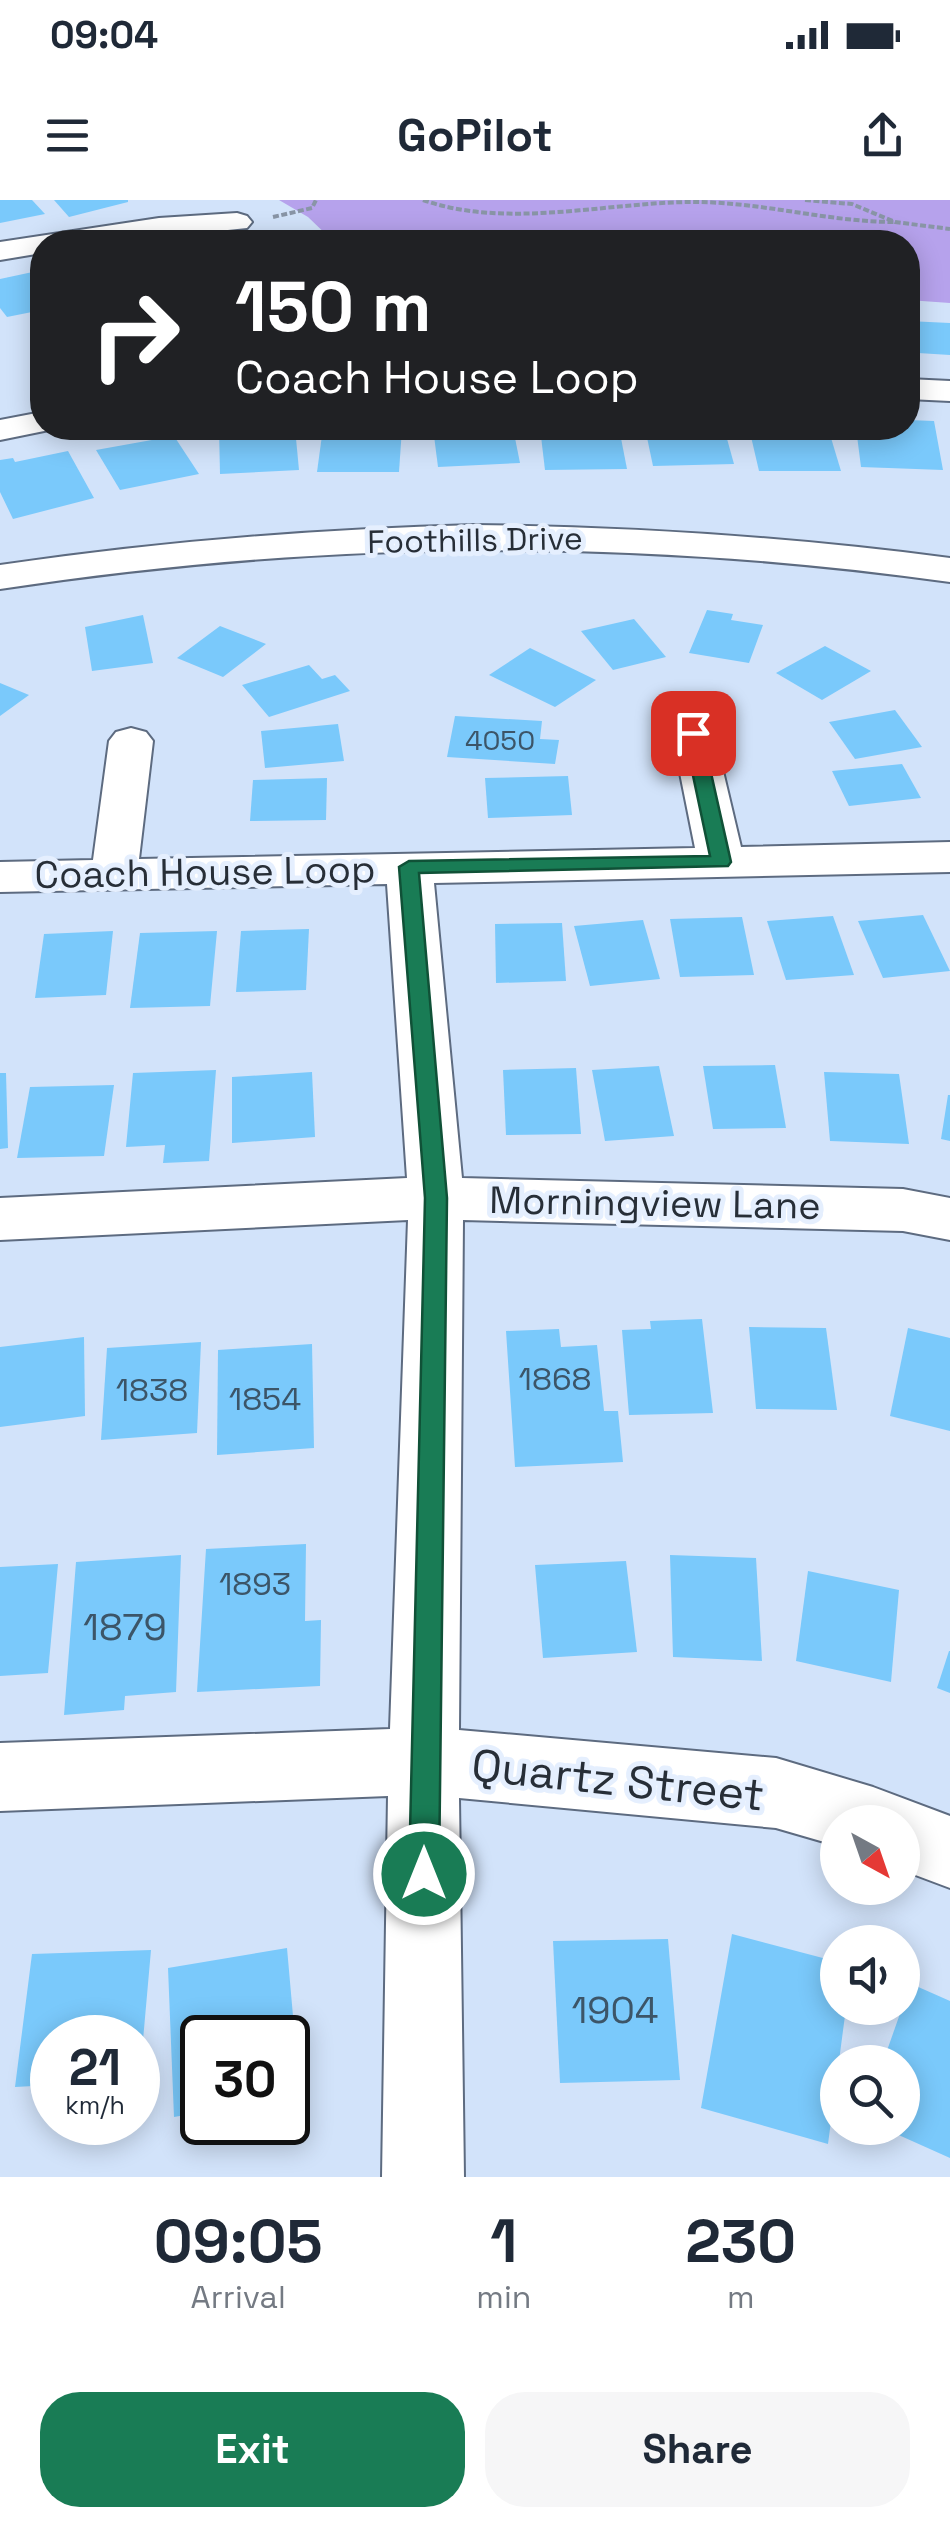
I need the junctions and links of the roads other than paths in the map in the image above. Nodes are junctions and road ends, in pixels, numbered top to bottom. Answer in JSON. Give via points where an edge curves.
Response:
{"nodes":[{"id":1,"x":238,"y":222,"type":"dead end"},
{"id":2,"x":138,"y":230,"type":"edge"},
{"id":3,"x":30,"y":246,"type":"edge"},
{"id":4,"x":0,"y":252,"type":"edge"},
{"id":5,"x":920,"y":390,"type":"edge"},
{"id":6,"x":950,"y":391,"type":"edge"},
{"id":7,"x":30,"y":424,"type":"edge"},
{"id":8,"x":0,"y":430,"type":"edge"},
{"id":9,"x":950,"y":570,"type":"edge"},
{"id":10,"x":0,"y":577,"type":"edge"},
{"id":11,"x":693,"y":733,"type":"dead end"},
{"id":12,"x":132,"y":741,"type":"dead end"},
{"id":13,"x":950,"y":857,"type":"edge"},
{"id":14,"x":721,"y":862,"type":"junction"},
{"id":15,"x":409,"y":867,"type":"junction"},
{"id":16,"x":114,"y":875,"type":"junction"},
{"id":17,"x":0,"y":877,"type":"edge"},
{"id":18,"x":436,"y":1198,"type":"junction"},
{"id":19,"x":0,"y":1219,"type":"edge"},
{"id":20,"x":950,"y":1219,"type":"edge"},
{"id":21,"x":424,"y":1761,"type":"junction"},
{"id":22,"x":0,"y":1777,"type":"edge"},
{"id":23,"x":820,"y":1806,"type":"edge"},
{"id":24,"x":920,"y":1841,"type":"edge"},
{"id":25,"x":950,"y":1852,"type":"edge"},
{"id":26,"x":424,"y":2177,"type":"edge"}],
"edges":[{"from":1,"to":2,"type":"street"},
{"from":3,"to":4,"type":"street"},
{"from":5,"to":6,"type":"street"},
{"from":7,"to":8,"type":"street"},
{"from":9,"to":10,"type":"street","name":"Foothills Drive","via":[[631,540],[454,538],[226,550]]},
{"from":11,"to":14,"type":"street"},
{"from":12,"to":16,"type":"street"},
{"from":13,"to":14,"type":"street","name":"Coach House Loop"},
{"from":14,"to":15,"type":"street","name":"Coach House Loop"},
{"from":15,"to":16,"type":"street","name":"Coach House Loop"},
{"from":15,"to":18,"type":"street"},
{"from":16,"to":17,"type":"street","name":"Coach House Loop"},
{"from":18,"to":19,"type":"street","name":"Morningview Lane"},
{"from":18,"to":20,"type":"street","name":"Morningview Lane","via":[[904,1210]]},
{"from":18,"to":21,"type":"street"},
{"from":21,"to":22,"type":"street","name":"Quartz Street"},
{"from":21,"to":23,"type":"street","name":"Quartz Street","via":[[776,1793]]},
{"from":21,"to":26,"type":"street"},
{"from":24,"to":25,"type":"street"}]}
